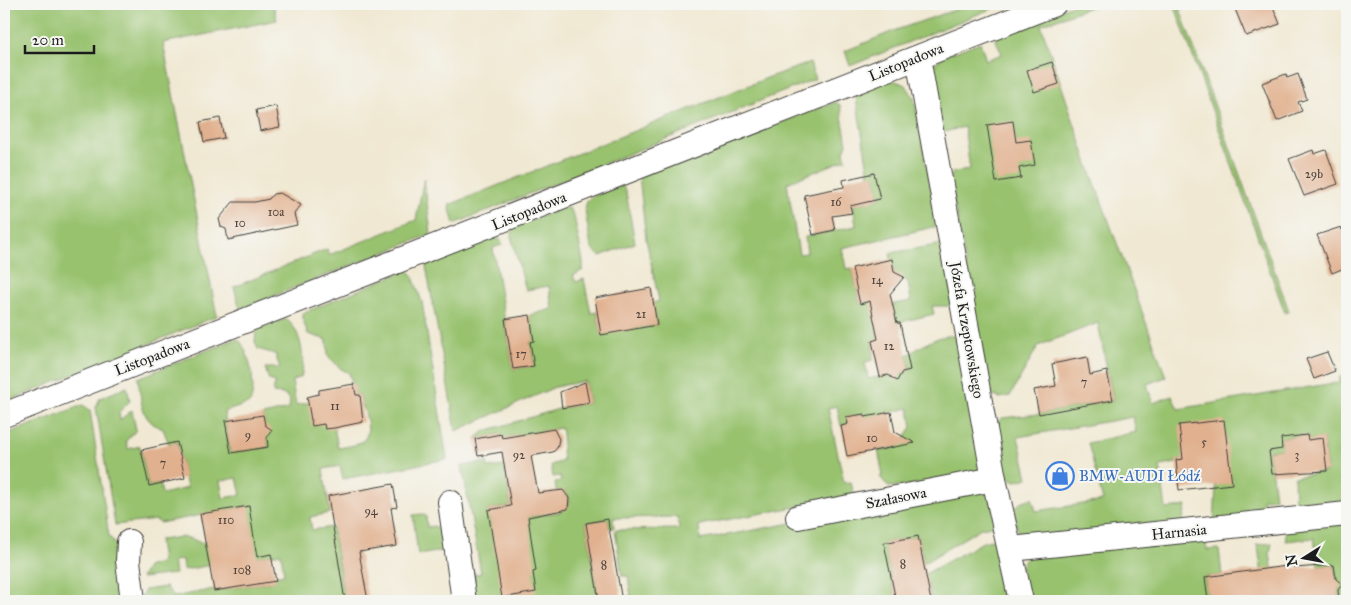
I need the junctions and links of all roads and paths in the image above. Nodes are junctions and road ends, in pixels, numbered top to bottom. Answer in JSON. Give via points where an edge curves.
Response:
{"nodes":[{"id":1,"x":1054,"y":4,"type":"edge"},
{"id":2,"x":918,"y":58,"type":"junction"},
{"id":3,"x":4,"y":416,"type":"edge"},
{"id":4,"x":994,"y":479,"type":"junction"},
{"id":5,"x":450,"y":502,"type":"dead end"},
{"id":6,"x":1347,"y":514,"type":"edge"},
{"id":7,"x":798,"y":517,"type":"dead end"},
{"id":8,"x":129,"y":542,"type":"dead end"},
{"id":9,"x":1011,"y":549,"type":"junction"},
{"id":10,"x":133,"y":601,"type":"edge"},
{"id":11,"x":464,"y":601,"type":"edge"},
{"id":12,"x":1021,"y":601,"type":"edge"}],
"edges":[{"from":1,"to":2,"type":"street","name":"Listopadowa"},
{"from":2,"to":3,"type":"street","name":"Listopadowa"},
{"from":2,"to":4,"type":"street","name":"Józefa Krzeptowskiego"},
{"from":4,"to":7,"type":"street","name":"Szałasowa"},
{"from":4,"to":9,"type":"street","name":"Józefa Krzeptowskiego"},
{"from":5,"to":11,"type":"street"},
{"from":6,"to":9,"type":"street","name":"Harnasia"},
{"from":8,"to":10,"type":"street"},
{"from":9,"to":12,"type":"street","name":"Józefa Krzeptowskiego"}]}
